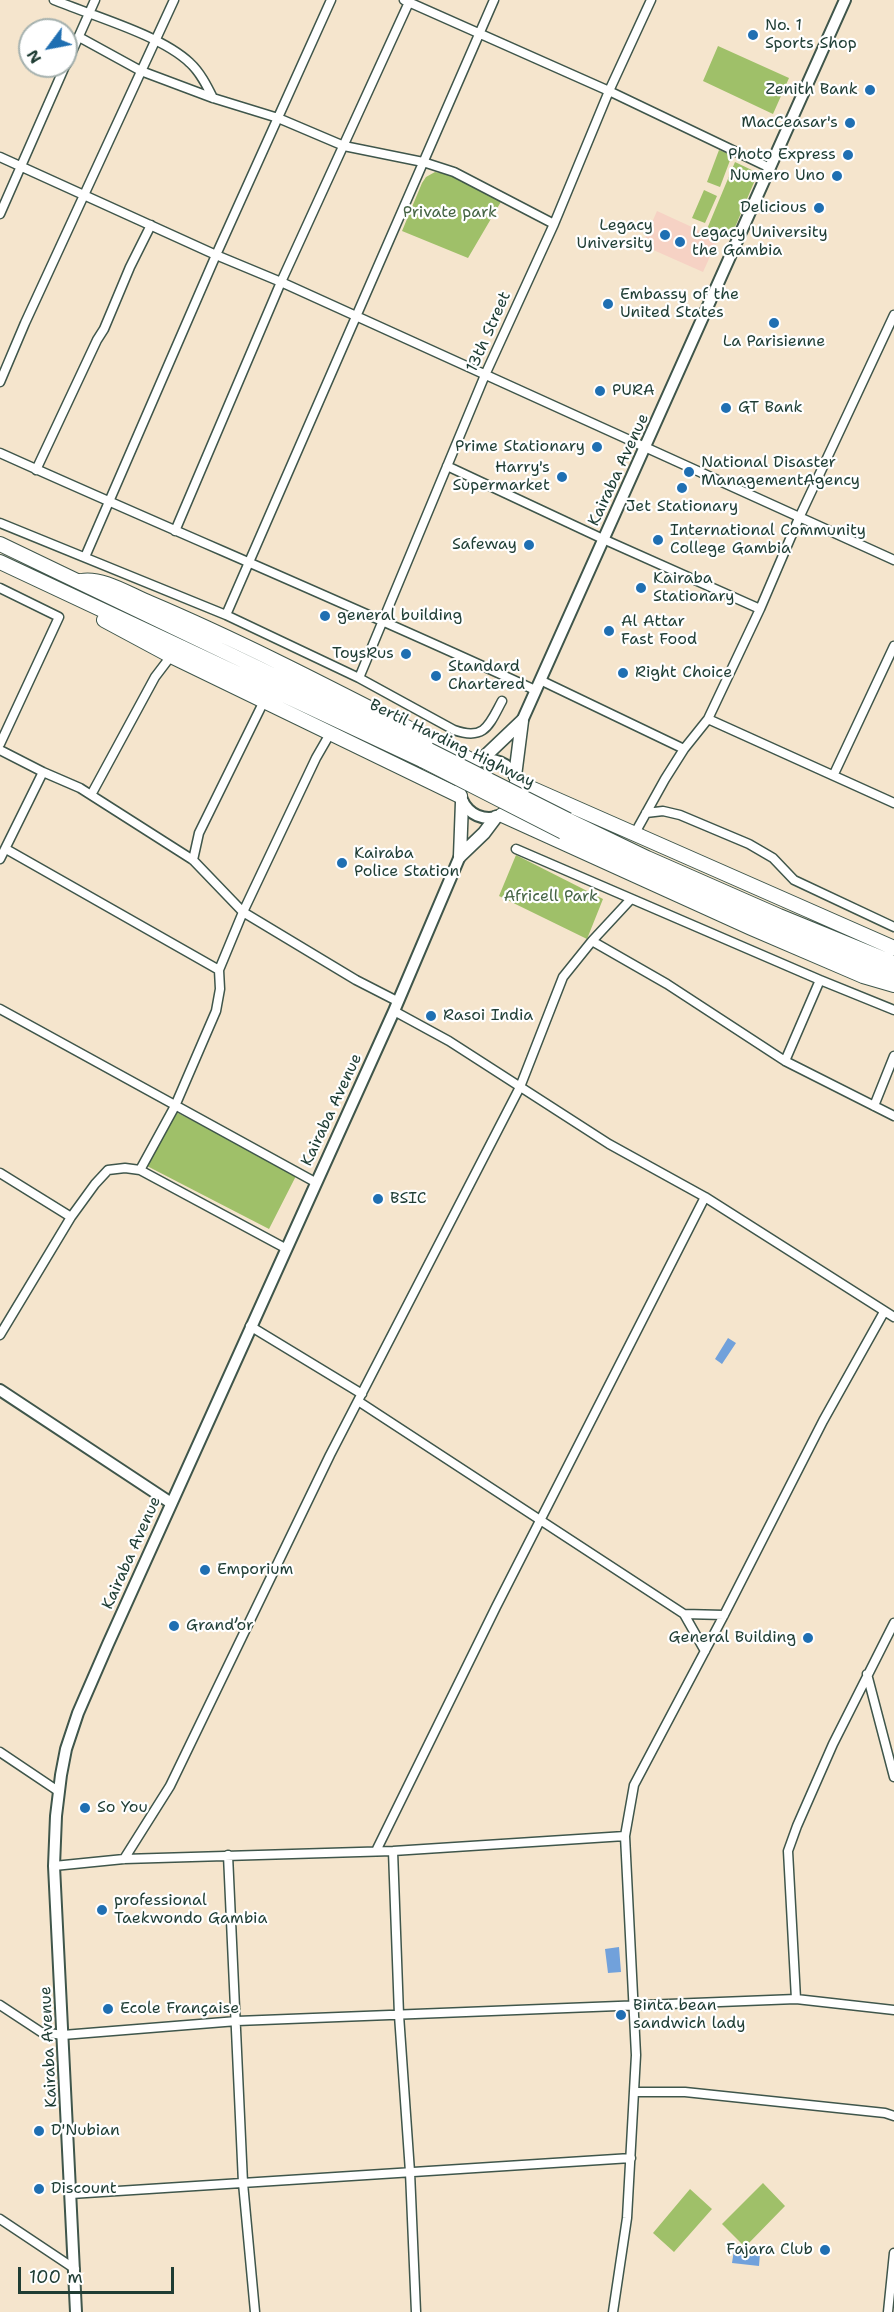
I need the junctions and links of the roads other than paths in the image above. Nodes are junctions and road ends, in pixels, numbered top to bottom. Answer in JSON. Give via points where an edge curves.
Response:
{"nodes":[{"id":1,"x":54,"y":0,"type":"edge"},
{"id":2,"x":95,"y":0,"type":"edge"},
{"id":3,"x":174,"y":0,"type":"edge"},
{"id":4,"x":331,"y":0,"type":"edge"},
{"id":5,"x":494,"y":0,"type":"edge"},
{"id":6,"x":651,"y":0,"type":"edge"},
{"id":7,"x":845,"y":0,"type":"edge"},
{"id":8,"x":408,"y":1,"type":"edge"},
{"id":9,"x":88,"y":14,"type":"junction"},
{"id":10,"x":480,"y":33,"type":"junction"},
{"id":11,"x":79,"y":37,"type":"joint"},
{"id":12,"x":156,"y":40,"type":"junction"},
{"id":13,"x":141,"y":71,"type":"junction"},
{"id":14,"x":60,"y":78,"type":"edge"},
{"id":15,"x":609,"y":91,"type":"junction"},
{"id":16,"x":213,"y":98,"type":"junction"},
{"id":17,"x":278,"y":118,"type":"junction"},
{"id":18,"x":344,"y":146,"type":"junction"},
{"id":19,"x":0,"y":157,"type":"edge"},
{"id":20,"x":423,"y":162,"type":"junction"},
{"id":21,"x":20,"y":166,"type":"junction"},
{"id":22,"x":770,"y":168,"type":"junction"},
{"id":23,"x":84,"y":195,"type":"junction"},
{"id":24,"x":0,"y":214,"type":"edge"},
{"id":25,"x":554,"y":224,"type":"junction"},
{"id":26,"x":151,"y":225,"type":"junction"},
{"id":27,"x":216,"y":255,"type":"junction"},
{"id":28,"x":281,"y":282,"type":"junction"},
{"id":29,"x":894,"y":315,"type":"edge"},
{"id":30,"x":358,"y":318,"type":"junction"},
{"id":31,"x":485,"y":375,"type":"junction"},
{"id":32,"x":0,"y":382,"type":"edge"},
{"id":33,"x":646,"y":447,"type":"junction"},
{"id":34,"x":0,"y":453,"type":"edge"},
{"id":35,"x":447,"y":466,"type":"junction"},
{"id":36,"x":36,"y":470,"type":"junction"},
{"id":37,"x":108,"y":502,"type":"junction"},
{"id":38,"x":799,"y":518,"type":"junction"},
{"id":39,"x":0,"y":523,"type":"edge"},
{"id":40,"x":175,"y":531,"type":"junction"},
{"id":41,"x":603,"y":539,"type":"junction"},
{"id":42,"x":0,"y":544,"type":"edge"},
{"id":43,"x":85,"y":557,"type":"junction"},
{"id":44,"x":894,"y":560,"type":"edge"},
{"id":45,"x":0,"y":562,"type":"edge"},
{"id":46,"x":248,"y":563,"type":"junction"},
{"id":47,"x":0,"y":588,"type":"edge"},
{"id":48,"x":72,"y":588,"type":"junction"},
{"id":49,"x":103,"y":602,"type":"junction"},
{"id":50,"x":760,"y":609,"type":"junction"},
{"id":51,"x":226,"y":615,"type":"junction"},
{"id":52,"x":384,"y":620,"type":"junction"},
{"id":53,"x":893,"y":651,"type":"edge"},
{"id":54,"x":171,"y":656,"type":"junction"},
{"id":55,"x":359,"y":678,"type":"junction"},
{"id":56,"x":538,"y":685,"type":"junction"},
{"id":57,"x":264,"y":701,"type":"junction"},
{"id":58,"x":502,"y":701,"type":"dead end"},
{"id":59,"x":708,"y":719,"type":"junction"},
{"id":60,"x":522,"y":721,"type":"junction"},
{"id":61,"x":331,"y":732,"type":"junction"},
{"id":62,"x":0,"y":744,"type":"edge"},
{"id":63,"x":684,"y":749,"type":"junction"},
{"id":64,"x":0,"y":750,"type":"edge"},
{"id":65,"x":478,"y":761,"type":"junction"},
{"id":66,"x":43,"y":772,"type":"junction"},
{"id":67,"x":834,"y":774,"type":"junction"},
{"id":68,"x":516,"y":779,"type":"junction"},
{"id":69,"x":91,"y":795,"type":"junction"},
{"id":70,"x":461,"y":799,"type":"junction"},
{"id":71,"x":894,"y":803,"type":"edge"},
{"id":72,"x":646,"y":813,"type":"junction"},
{"id":73,"x":499,"y":816,"type":"junction"},
{"id":74,"x":635,"y":833,"type":"junction"},
{"id":75,"x":6,"y":849,"type":"junction"},
{"id":76,"x":516,"y":849,"type":"dead end"},
{"id":77,"x":460,"y":856,"type":"junction"},
{"id":78,"x":0,"y":859,"type":"edge"},
{"id":79,"x":193,"y":860,"type":"junction"},
{"id":80,"x":631,"y":899,"type":"junction"},
{"id":81,"x":243,"y":912,"type":"junction"},
{"id":82,"x":893,"y":925,"type":"edge"},
{"id":83,"x":592,"y":942,"type":"junction"},
{"id":84,"x":894,"y":948,"type":"edge"},
{"id":85,"x":894,"y":963,"type":"edge"},
{"id":86,"x":219,"y":970,"type":"junction"},
{"id":87,"x":894,"y":976,"type":"edge"},
{"id":88,"x":820,"y":981,"type":"junction"},
{"id":89,"x":894,"y":985,"type":"edge"},
{"id":90,"x":395,"y":1006,"type":"junction"},
{"id":91,"x":0,"y":1010,"type":"edge"},
{"id":92,"x":894,"y":1010,"type":"edge"},
{"id":93,"x":894,"y":1056,"type":"edge"},
{"id":94,"x":785,"y":1061,"type":"junction"},
{"id":95,"x":520,"y":1087,"type":"junction"},
{"id":96,"x":176,"y":1106,"type":"junction"},
{"id":97,"x":874,"y":1106,"type":"junction"},
{"id":98,"x":894,"y":1116,"type":"edge"},
{"id":99,"x":140,"y":1170,"type":"junction"},
{"id":100,"x":0,"y":1173,"type":"edge"},
{"id":101,"x":315,"y":1182,"type":"junction"},
{"id":102,"x":705,"y":1197,"type":"junction"},
{"id":103,"x":71,"y":1217,"type":"junction"},
{"id":104,"x":285,"y":1248,"type":"junction"},
{"id":105,"x":884,"y":1312,"type":"junction"},
{"id":106,"x":894,"y":1317,"type":"edge"},
{"id":107,"x":250,"y":1326,"type":"junction"},
{"id":108,"x":0,"y":1335,"type":"edge"},
{"id":109,"x":0,"y":1390,"type":"edge"},
{"id":110,"x":360,"y":1397,"type":"junction"},
{"id":111,"x":171,"y":1503,"type":"junction"},
{"id":112,"x":539,"y":1521,"type":"junction"},
{"id":113,"x":684,"y":1614,"type":"junction"},
{"id":114,"x":724,"y":1615,"type":"junction"},
{"id":115,"x":894,"y":1623,"type":"edge"},
{"id":116,"x":705,"y":1651,"type":"junction"},
{"id":117,"x":867,"y":1674,"type":"junction"},
{"id":118,"x":0,"y":1752,"type":"edge"},
{"id":119,"x":894,"y":1777,"type":"edge"},
{"id":120,"x":58,"y":1791,"type":"junction"},
{"id":121,"x":625,"y":1836,"type":"junction"},
{"id":122,"x":376,"y":1851,"type":"junction"},
{"id":123,"x":393,"y":1851,"type":"junction"},
{"id":124,"x":228,"y":1855,"type":"junction"},
{"id":125,"x":124,"y":1859,"type":"junction"},
{"id":126,"x":54,"y":1866,"type":"junction"},
{"id":127,"x":796,"y":1999,"type":"junction"},
{"id":128,"x":0,"y":2005,"type":"edge"},
{"id":129,"x":632,"y":2005,"type":"junction"},
{"id":130,"x":894,"y":2010,"type":"edge"},
{"id":131,"x":399,"y":2015,"type":"junction"},
{"id":132,"x":237,"y":2021,"type":"junction"},
{"id":133,"x":63,"y":2035,"type":"junction"},
{"id":134,"x":634,"y":2092,"type":"junction"},
{"id":135,"x":894,"y":2116,"type":"edge"},
{"id":136,"x":631,"y":2158,"type":"junction"},
{"id":137,"x":410,"y":2172,"type":"junction"},
{"id":138,"x":243,"y":2183,"type":"junction"},
{"id":139,"x":70,"y":2194,"type":"junction"},
{"id":140,"x":0,"y":2219,"type":"edge"},
{"id":141,"x":894,"y":2253,"type":"edge"},
{"id":142,"x":75,"y":2269,"type":"junction"},
{"id":143,"x":890,"y":2306,"type":"edge"},
{"id":144,"x":76,"y":2312,"type":"edge"},
{"id":145,"x":255,"y":2312,"type":"edge"},
{"id":146,"x":416,"y":2312,"type":"edge"},
{"id":147,"x":613,"y":2312,"type":"edge"}],
"edges":[{"from":1,"to":9,"type":"street"},
{"from":2,"to":9,"type":"street"},
{"from":3,"to":12,"type":"street"},
{"from":4,"to":17,"type":"street"},
{"from":5,"to":10,"type":"street"},
{"from":6,"to":15,"type":"street","name":"13th Street"},
{"from":7,"to":22,"type":"street","name":"Kairaba Avenue"},
{"from":8,"to":10,"type":"street"},
{"from":8,"to":18,"type":"street"},
{"from":9,"to":11,"type":"street"},
{"from":9,"to":12,"type":"street"},
{"from":10,"to":15,"type":"street"},
{"from":10,"to":20,"type":"street"},
{"from":11,"to":13,"type":"street"},
{"from":12,"to":13,"type":"street"},
{"from":12,"to":16,"type":"street","via":[[191,64]]},
{"from":13,"to":16,"type":"street"},
{"from":13,"to":23,"type":"street"},
{"from":14,"to":21,"type":"street"},
{"from":15,"to":22,"type":"street"},
{"from":15,"to":25,"type":"street","name":"13th Street"},
{"from":16,"to":17,"type":"street"},
{"from":17,"to":18,"type":"street"},
{"from":17,"to":27,"type":"street"},
{"from":18,"to":20,"type":"street"},
{"from":18,"to":28,"type":"street"},
{"from":19,"to":21,"type":"street"},
{"from":20,"to":25,"type":"street","via":[[454,172]]},
{"from":20,"to":30,"type":"street"},
{"from":21,"to":23,"type":"street"},
{"from":21,"to":24,"type":"street"},
{"from":22,"to":33,"type":"street","name":"Kairaba Avenue"},
{"from":23,"to":26,"type":"street"},
{"from":23,"to":32,"type":"street"},
{"from":25,"to":31,"type":"street","name":"13th Street"},
{"from":26,"to":27,"type":"street"},
{"from":26,"to":36,"type":"street"},
{"from":27,"to":28,"type":"street"},
{"from":27,"to":37,"type":"street"},
{"from":28,"to":30,"type":"street"},
{"from":28,"to":40,"type":"street"},
{"from":29,"to":38,"type":"street"},
{"from":30,"to":31,"type":"street"},
{"from":30,"to":46,"type":"street"},
{"from":31,"to":33,"type":"street"},
{"from":31,"to":35,"type":"street","name":"13th Street"},
{"from":33,"to":38,"type":"street"},
{"from":33,"to":41,"type":"street","name":"Kairaba Avenue"},
{"from":34,"to":36,"type":"street"},
{"from":35,"to":41,"type":"street"},
{"from":35,"to":52,"type":"street","name":"13th Street"},
{"from":36,"to":37,"type":"street"},
{"from":37,"to":40,"type":"street"},
{"from":37,"to":43,"type":"street"},
{"from":38,"to":44,"type":"street"},
{"from":38,"to":50,"type":"street"},
{"from":39,"to":43,"type":"street"},
{"from":40,"to":46,"type":"street"},
{"from":41,"to":50,"type":"street"},
{"from":41,"to":56,"type":"street","name":"Kairaba Avenue"},
{"from":42,"to":48,"type":"main road","name":"Bertil Harding Highway"},
{"from":43,"to":51,"type":"street"},
{"from":45,"to":48,"type":"main road","name":"Bertil Harding Highway"},
{"from":46,"to":51,"type":"street"},
{"from":46,"to":52,"type":"street"},
{"from":47,"to":62,"type":"street","via":[[59,617]]},
{"from":48,"to":49,"type":"main road","name":"Bertil Harding Highway"},
{"from":48,"to":54,"type":"main road","via":[[77,604],[90,613]]},
{"from":48,"to":65,"type":"main road","via":[[87,580],[104,584],[190,620]]},
{"from":49,"to":85,"type":"main road","name":"Bertil Harding Highway","bridge":true,"via":[[429,750],[647,858]]},
{"from":49,"to":87,"type":"main road","name":"Bertil Harding Highway","bridge":true,"via":[[642,869]]},
{"from":50,"to":59,"type":"street"},
{"from":51,"to":55,"type":"street"},
{"from":52,"to":55,"type":"street","name":"13th Street"},
{"from":52,"to":56,"type":"street"},
{"from":53,"to":67,"type":"street"},
{"from":54,"to":57,"type":"main road"},
{"from":54,"to":69,"type":"street","via":[[155,677]]},
{"from":55,"to":58,"type":"street","via":[[465,734],[487,728]]},
{"from":56,"to":60,"type":"street","name":"Kairaba Avenue"},
{"from":56,"to":63,"type":"street"},
{"from":57,"to":61,"type":"main road"},
{"from":57,"to":79,"type":"street","via":[[199,833]]},
{"from":59,"to":63,"type":"street"},
{"from":59,"to":67,"type":"street"},
{"from":60,"to":65,"type":"main road"},
{"from":60,"to":68,"type":"main road"},
{"from":61,"to":70,"type":"main road"},
{"from":61,"to":81,"type":"street"},
{"from":63,"to":72,"type":"street"},
{"from":64,"to":66,"type":"street"},
{"from":65,"to":68,"type":"street","via":[[501,762]]},
{"from":65,"to":70,"type":"street","via":[[462,776]]},
{"from":66,"to":69,"type":"street"},
{"from":66,"to":75,"type":"street"},
{"from":67,"to":71,"type":"street"},
{"from":68,"to":73,"type":"street","via":[[515,801]]},
{"from":68,"to":74,"type":"main road"},
{"from":69,"to":79,"type":"street"},
{"from":70,"to":73,"type":"street","via":[[476,815]]},
{"from":70,"to":77,"type":"main road"},
{"from":72,"to":74,"type":"street"},
{"from":72,"to":82,"type":"street","via":[[680,815],[749,844],[773,858],[794,880]]},
{"from":73,"to":77,"type":"main road"},
{"from":73,"to":89,"type":"main road","via":[[863,976]]},
{"from":74,"to":84,"type":"main road"},
{"from":75,"to":78,"type":"street"},
{"from":75,"to":86,"type":"street"},
{"from":76,"to":80,"type":"street"},
{"from":77,"to":90,"type":"street","name":"Kairaba Avenue"},
{"from":79,"to":81,"type":"street"},
{"from":80,"to":83,"type":"street"},
{"from":80,"to":88,"type":"street"},
{"from":81,"to":86,"type":"street"},
{"from":81,"to":90,"type":"street"},
{"from":83,"to":94,"type":"street","via":[[667,984]]},
{"from":83,"to":95,"type":"street","via":[[563,977]]},
{"from":86,"to":96,"type":"street","via":[[216,1011]]},
{"from":88,"to":92,"type":"street"},
{"from":88,"to":94,"type":"street"},
{"from":90,"to":95,"type":"street"},
{"from":90,"to":101,"type":"street","name":"Kairaba Avenue"},
{"from":91,"to":96,"type":"street"},
{"from":93,"to":97,"type":"street"},
{"from":94,"to":97,"type":"street"},
{"from":95,"to":102,"type":"street","via":[[609,1144]]},
{"from":95,"to":110,"type":"street"},
{"from":96,"to":99,"type":"street"},
{"from":96,"to":101,"type":"street"},
{"from":97,"to":98,"type":"street"},
{"from":99,"to":103,"type":"street","via":[[108,1170]]},
{"from":99,"to":104,"type":"street"},
{"from":100,"to":103,"type":"street"},
{"from":101,"to":104,"type":"street","name":"Kairaba Avenue"},
{"from":102,"to":105,"type":"street"},
{"from":102,"to":112,"type":"street"},
{"from":103,"to":108,"type":"street"},
{"from":104,"to":107,"type":"street","name":"Kairaba Avenue"},
{"from":105,"to":106,"type":"street"},
{"from":105,"to":114,"type":"street","via":[[823,1421]]},
{"from":107,"to":110,"type":"street"},
{"from":107,"to":111,"type":"street","name":"Kairaba Avenue"},
{"from":109,"to":111,"type":"street"},
{"from":110,"to":112,"type":"street"},
{"from":110,"to":125,"type":"street","via":[[170,1786]]},
{"from":111,"to":120,"type":"street","name":"Kairaba Avenue","via":[[78,1713]]},
{"from":112,"to":113,"type":"street"},
{"from":112,"to":122,"type":"street"},
{"from":113,"to":114,"type":"street"},
{"from":113,"to":116,"type":"street"},
{"from":114,"to":116,"type":"street"},
{"from":115,"to":117,"type":"street"},
{"from":116,"to":121,"type":"street","via":[[634,1785]]},
{"from":117,"to":119,"type":"street"},
{"from":117,"to":127,"type":"street","via":[[832,1744],[788,1851]]},
{"from":118,"to":120,"type":"street"},
{"from":120,"to":126,"type":"street","name":"Kairaba Avenue"},
{"from":121,"to":123,"type":"street"},
{"from":121,"to":129,"type":"street"},
{"from":122,"to":123,"type":"street"},
{"from":122,"to":124,"type":"street"},
{"from":123,"to":131,"type":"street"},
{"from":124,"to":125,"type":"street"},
{"from":124,"to":132,"type":"street"},
{"from":125,"to":126,"type":"street"},
{"from":126,"to":133,"type":"street","name":"Kairaba Avenue"},
{"from":127,"to":129,"type":"street"},
{"from":127,"to":130,"type":"street"},
{"from":128,"to":133,"type":"street","via":[[41,2032]]},
{"from":129,"to":131,"type":"street"},
{"from":129,"to":134,"type":"street"},
{"from":131,"to":132,"type":"street"},
{"from":131,"to":137,"type":"street"},
{"from":132,"to":133,"type":"street"},
{"from":132,"to":138,"type":"street"},
{"from":133,"to":139,"type":"street","name":"Kairaba Avenue"},
{"from":134,"to":135,"type":"street","via":[[684,2092]]},
{"from":134,"to":136,"type":"street"},
{"from":136,"to":137,"type":"street"},
{"from":136,"to":147,"type":"street"},
{"from":137,"to":138,"type":"street"},
{"from":137,"to":146,"type":"street"},
{"from":138,"to":139,"type":"street"},
{"from":138,"to":145,"type":"street"},
{"from":139,"to":142,"type":"street","name":"Kairaba Avenue"},
{"from":140,"to":142,"type":"street"},
{"from":141,"to":143,"type":"street"},
{"from":142,"to":144,"type":"street","name":"Kairaba Avenue"}]}
